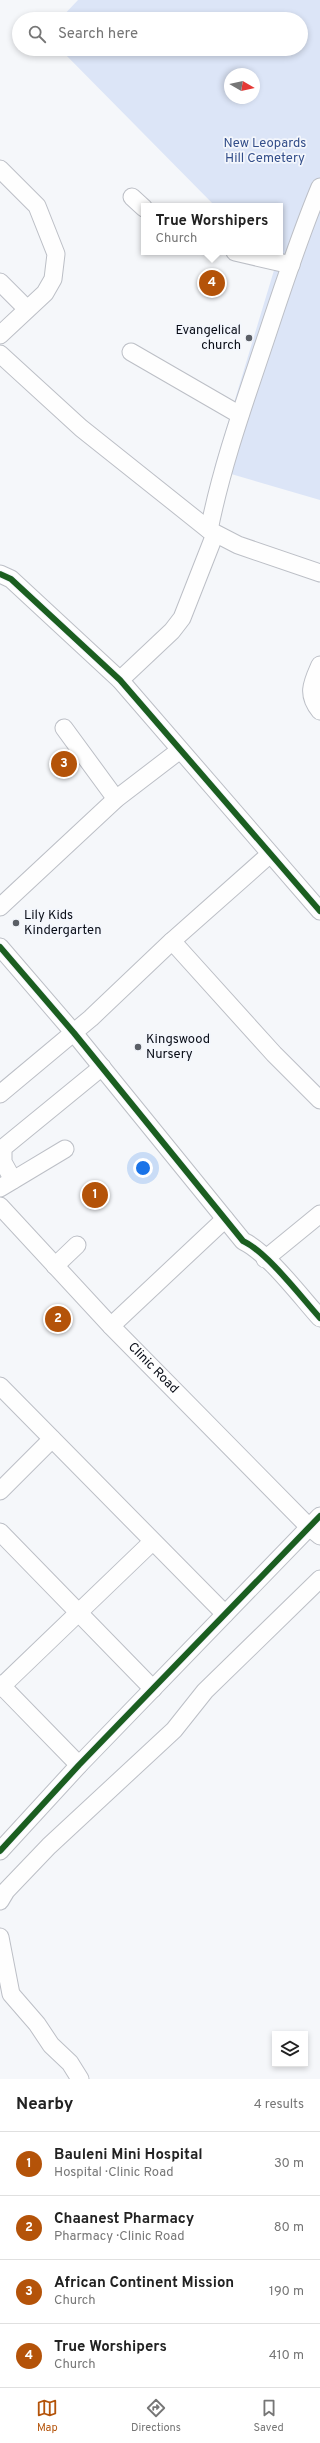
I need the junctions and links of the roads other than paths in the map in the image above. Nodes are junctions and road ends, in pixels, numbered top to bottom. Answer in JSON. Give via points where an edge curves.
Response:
{"nodes":[{"id":1,"x":0,"y":169,"type":"edge"},
{"id":2,"x":320,"y":187,"type":"edge"},
{"id":3,"x":247,"y":255,"type":"edge"},
{"id":4,"x":291,"y":265,"type":"junction"},
{"id":5,"x":0,"y":282,"type":"edge"},
{"id":6,"x":27,"y":308,"type":"junction"},
{"id":7,"x":0,"y":335,"type":"edge"},
{"id":8,"x":131,"y":352,"type":"dead end"},
{"id":9,"x":0,"y":354,"type":"edge"},
{"id":10,"x":240,"y":414,"type":"junction"},
{"id":11,"x":212,"y":532,"type":"junction"},
{"id":12,"x":320,"y":573,"type":"edge"},
{"id":13,"x":0,"y":574,"type":"edge"},
{"id":14,"x":320,"y":665,"type":"edge"},
{"id":15,"x":120,"y":680,"type":"junction"},
{"id":16,"x":320,"y":711,"type":"edge"},
{"id":17,"x":64,"y":728,"type":"dead end"},
{"id":18,"x":180,"y":750,"type":"junction"},
{"id":19,"x":116,"y":799,"type":"junction"},
{"id":20,"x":270,"y":855,"type":"junction"},
{"id":21,"x":0,"y":907,"type":"edge"},
{"id":22,"x":320,"y":911,"type":"edge"},
{"id":23,"x":172,"y":941,"type":"junction"},
{"id":24,"x":0,"y":947,"type":"edge"},
{"id":25,"x":74,"y":1033,"type":"junction"},
{"id":26,"x":102,"y":1068,"type":"junction"},
{"id":27,"x":0,"y":1094,"type":"edge"},
{"id":28,"x":320,"y":1100,"type":"edge"},
{"id":29,"x":65,"y":1149,"type":"dead end"},
{"id":30,"x":6,"y":1184,"type":"edge"},
{"id":31,"x":0,"y":1206,"type":"edge"},
{"id":32,"x":320,"y":1214,"type":"edge"},
{"id":33,"x":225,"y":1219,"type":"junction"},
{"id":34,"x":77,"y":1245,"type":"dead end"},
{"id":35,"x":266,"y":1258,"type":"junction"},
{"id":36,"x":55,"y":1266,"type":"junction"},
{"id":37,"x":320,"y":1318,"type":"edge"},
{"id":38,"x":111,"y":1326,"type":"junction"},
{"id":39,"x":0,"y":1386,"type":"edge"},
{"id":40,"x":52,"y":1439,"type":"junction"},
{"id":41,"x":0,"y":1491,"type":"edge"},
{"id":42,"x":316,"y":1526,"type":"edge"},
{"id":43,"x":0,"y":1532,"type":"edge"},
{"id":44,"x":152,"y":1542,"type":"junction"},
{"id":45,"x":320,"y":1579,"type":"edge"},
{"id":46,"x":76,"y":1612,"type":"junction"},
{"id":47,"x":225,"y":1614,"type":"junction"},
{"id":48,"x":1,"y":1686,"type":"edge"},
{"id":49,"x":153,"y":1689,"type":"junction"},
{"id":50,"x":79,"y":1766,"type":"junction"},
{"id":51,"x":1,"y":1848,"type":"edge"},
{"id":52,"x":0,"y":1901,"type":"edge"},
{"id":53,"x":0,"y":1937,"type":"edge"},
{"id":54,"x":80,"y":2079,"type":"edge"}],
"edges":[{"from":1,"to":6,"type":"street","via":[[37,206],[56,254],[53,279],[45,293]]},
{"from":2,"to":4,"type":"street"},
{"from":3,"to":4,"type":"street"},
{"from":4,"to":10,"type":"street"},
{"from":5,"to":6,"type":"street"},
{"from":6,"to":7,"type":"street"},
{"from":8,"to":10,"type":"street"},
{"from":9,"to":11,"type":"street","via":[[81,428]]},
{"from":10,"to":11,"type":"street","via":[[218,485]]},
{"from":11,"to":12,"type":"street","via":[[238,545]]},
{"from":11,"to":15,"type":"street","via":[[182,618],[172,631]]},
{"from":13,"to":15,"type":"street","via":[[11,579]]},
{"from":14,"to":16,"type":"street","via":[[310,693]]},
{"from":15,"to":18,"type":"street"},
{"from":17,"to":19,"type":"street"},
{"from":18,"to":19,"type":"street"},
{"from":18,"to":20,"type":"street"},
{"from":19,"to":21,"type":"street"},
{"from":20,"to":22,"type":"street"},
{"from":20,"to":23,"type":"street"},
{"from":23,"to":25,"type":"street"},
{"from":23,"to":28,"type":"street","via":[[274,1054]]},
{"from":24,"to":25,"type":"street"},
{"from":25,"to":26,"type":"street"},
{"from":25,"to":27,"type":"street"},
{"from":26,"to":30,"type":"street","via":[[3,1148]]},
{"from":26,"to":33,"type":"street"},
{"from":29,"to":30,"type":"street"},
{"from":31,"to":36,"type":"street","name":"Clinic Road"},
{"from":32,"to":35,"type":"street"},
{"from":33,"to":35,"type":"street","via":[[243,1241],[251,1244]]},
{"from":33,"to":38,"type":"street"},
{"from":34,"to":36,"type":"street"},
{"from":35,"to":37,"type":"street"},
{"from":36,"to":38,"type":"street","name":"Clinic Road"},
{"from":38,"to":42,"type":"street","name":"Clinic Road"},
{"from":39,"to":40,"type":"street"},
{"from":40,"to":41,"type":"street"},
{"from":40,"to":44,"type":"street"},
{"from":42,"to":47,"type":"street"},
{"from":43,"to":46,"type":"street"},
{"from":44,"to":46,"type":"street"},
{"from":44,"to":47,"type":"street"},
{"from":45,"to":52,"type":"street","via":[[205,1691],[174,1730],[49,1846],[6,1891]]},
{"from":46,"to":48,"type":"street"},
{"from":46,"to":49,"type":"street"},
{"from":47,"to":49,"type":"street"},
{"from":48,"to":50,"type":"street"},
{"from":49,"to":50,"type":"street"},
{"from":50,"to":51,"type":"street"},
{"from":53,"to":54,"type":"street","via":[[11,1994],[51,2045],[70,2063]]}]}
